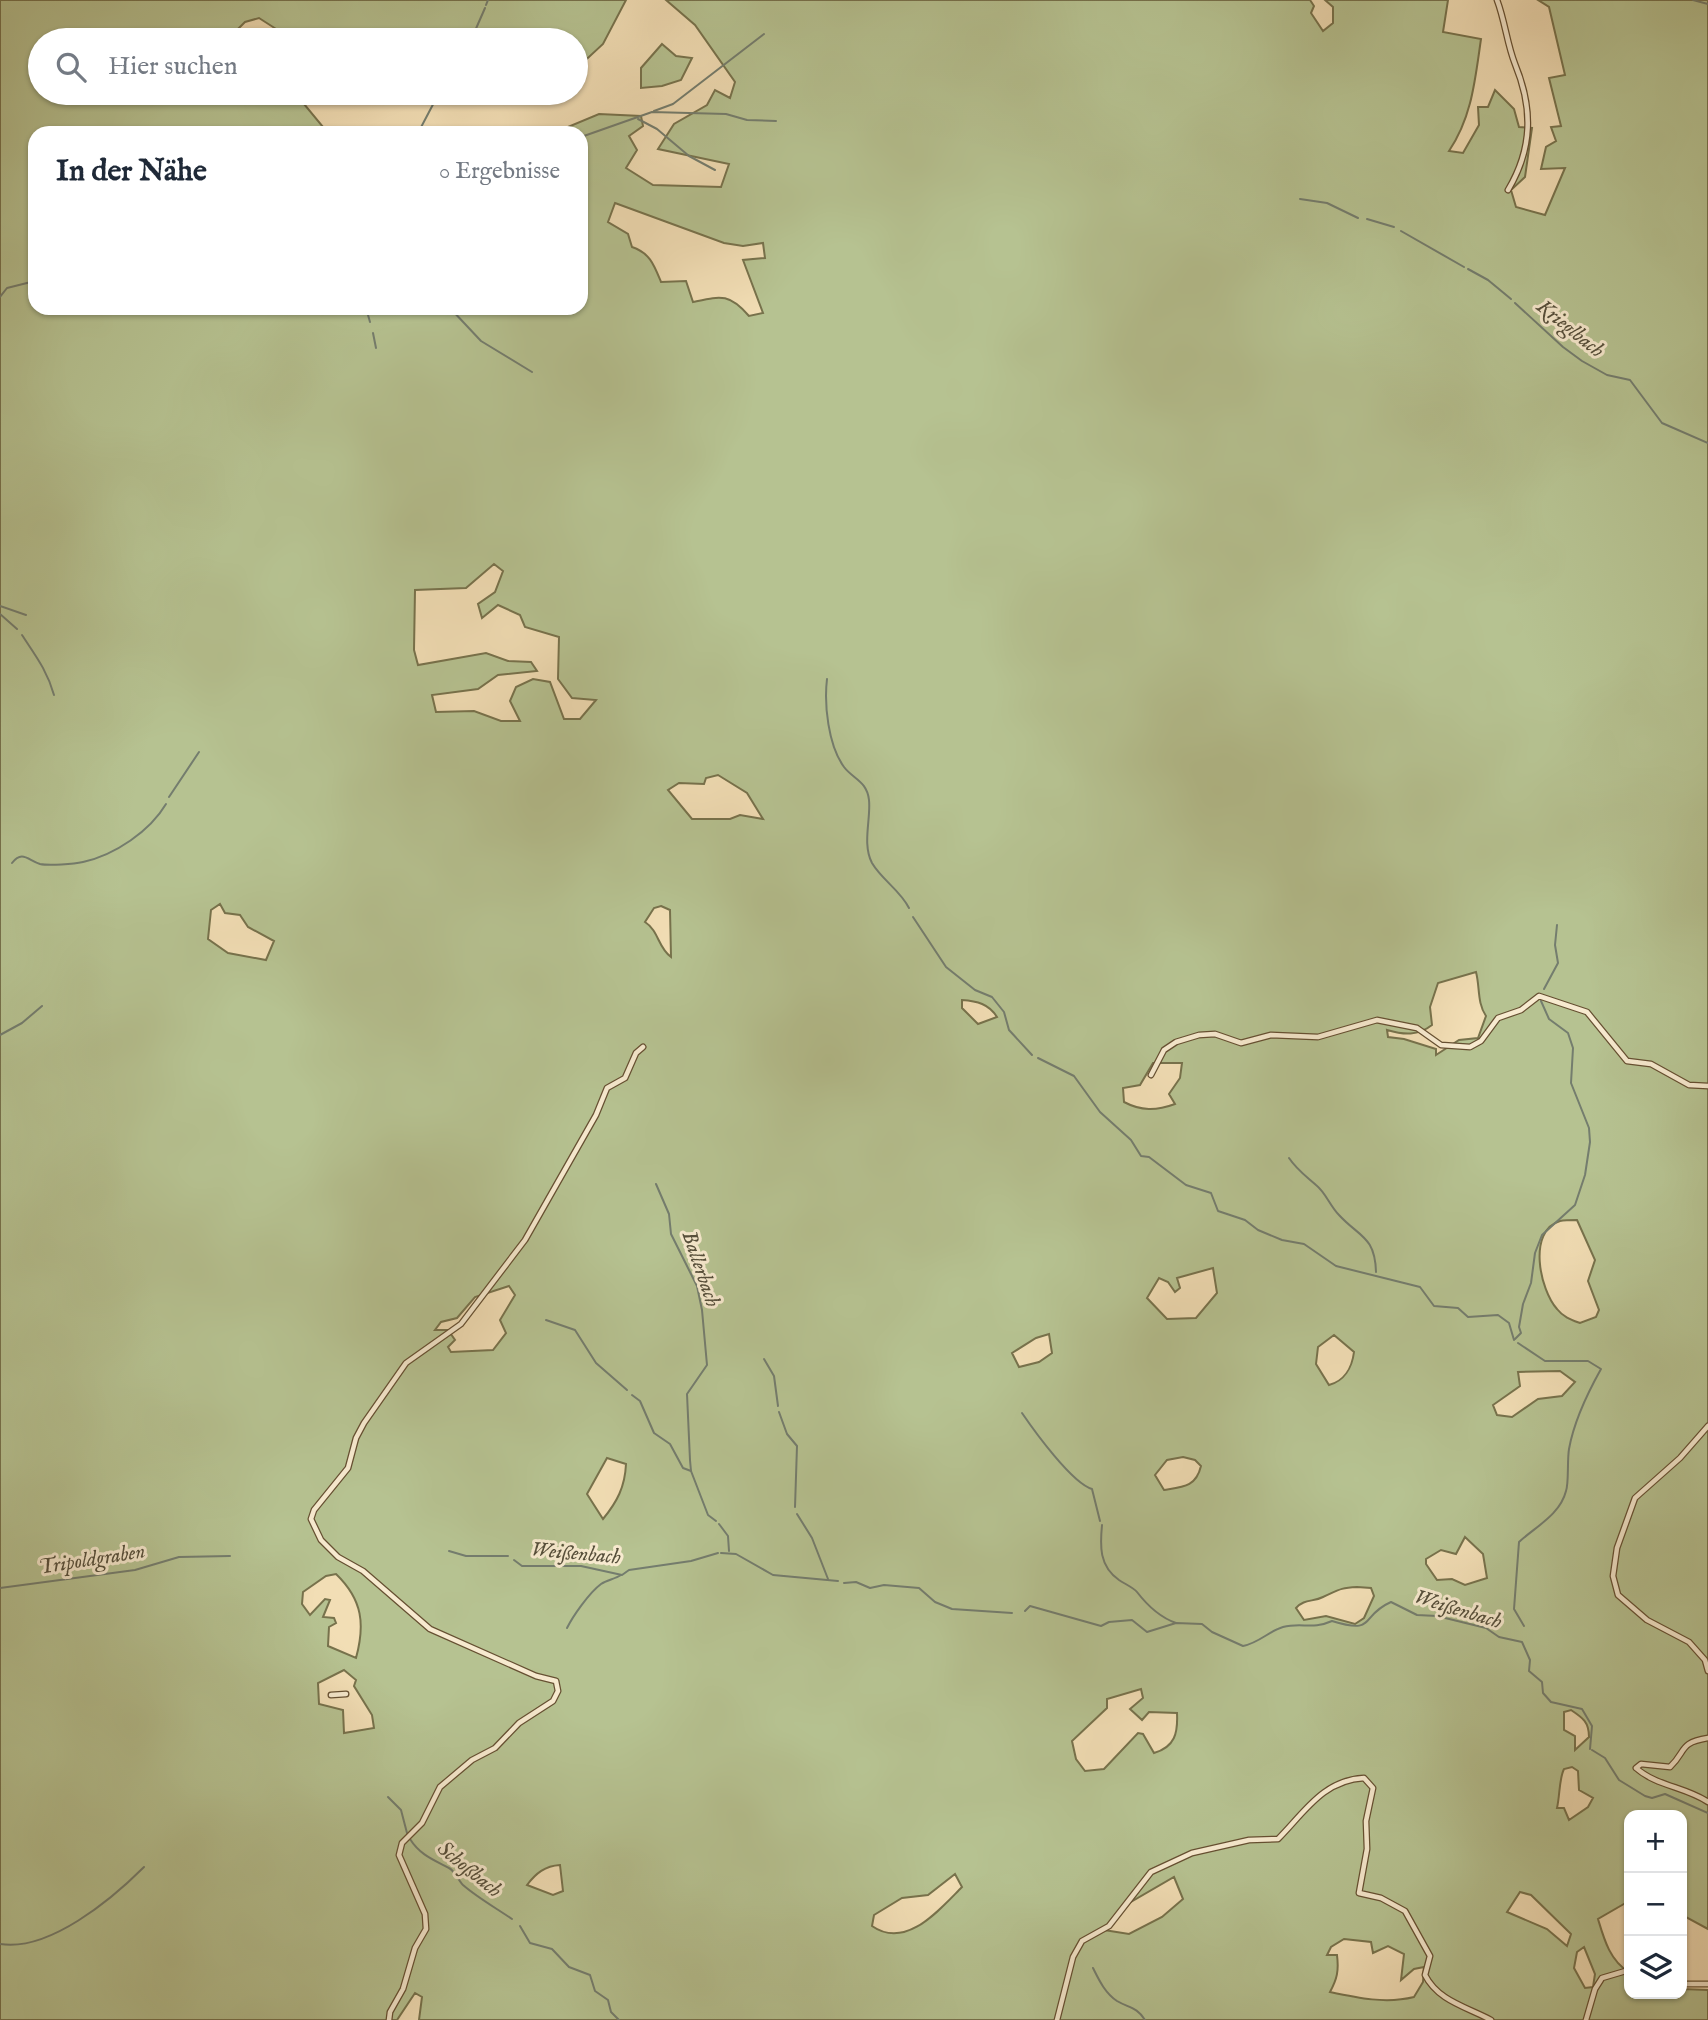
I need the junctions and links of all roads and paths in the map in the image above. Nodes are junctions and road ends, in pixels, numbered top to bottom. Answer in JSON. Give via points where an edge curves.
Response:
{"nodes":[{"id":1,"x":1497,"y":0,"type":"edge"},
{"id":2,"x":1508,"y":190,"type":"dead end"},
{"id":3,"x":643,"y":1047,"type":"dead end"},
{"id":4,"x":1151,"y":1075,"type":"dead end"},
{"id":5,"x":1708,"y":1086,"type":"edge"},
{"id":6,"x":1708,"y":1426,"type":"edge"},
{"id":7,"x":1708,"y":1671,"type":"edge"},
{"id":8,"x":346,"y":1694,"type":"dead end"},
{"id":9,"x":331,"y":1695,"type":"dead end"},
{"id":10,"x":1708,"y":1738,"type":"edge"},
{"id":11,"x":1708,"y":1802,"type":"edge"},
{"id":12,"x":1624,"y":1972,"type":"edge"},
{"id":13,"x":1687,"y":1984,"type":"edge"},
{"id":14,"x":1708,"y":1984,"type":"edge"},
{"id":15,"x":389,"y":2020,"type":"edge"},
{"id":16,"x":1057,"y":2020,"type":"edge"},
{"id":17,"x":1490,"y":2020,"type":"edge"},
{"id":18,"x":1586,"y":2020,"type":"edge"}],
"edges":[{"from":1,"to":2,"type":"street","via":[[1528,109],[1527,149]]},
{"from":3,"to":15,"type":"street","via":[[625,1078],[607,1088],[525,1240],[461,1324],[406,1363],[360,1430],[348,1468],[311,1519],[321,1540],[338,1557],[394,1596],[430,1629],[556,1681],[558,1691],[553,1701],[440,1787],[422,1823],[402,1843],[399,1855],[425,1914],[426,1928]]},
{"from":4,"to":5,"type":"street","via":[[1164,1050],[1199,1035],[1215,1034],[1241,1043],[1271,1035],[1329,1035],[1377,1020],[1410,1026],[1441,1045],[1470,1047],[1481,1041],[1498,1018],[1521,1010],[1539,996],[1587,1012],[1627,1061],[1651,1064],[1689,1085]]},
{"from":6,"to":7,"type":"street","via":[[1635,1498],[1617,1548],[1613,1576],[1618,1595],[1647,1620],[1689,1642],[1705,1660]]},
{"from":8,"to":9,"type":"street"},
{"from":10,"to":11,"type":"street","via":[[1693,1740],[1670,1767],[1641,1763],[1636,1768]]},
{"from":12,"to":18,"type":"street","via":[[1602,1979]]},
{"from":13,"to":14,"type":"street"},
{"from":16,"to":17,"type":"street","via":[[1073,1957],[1082,1941],[1109,1926],[1151,1872],[1192,1853],[1250,1840],[1278,1839],[1318,1796],[1350,1779],[1364,1779],[1373,1788],[1359,1893],[1405,1911],[1430,1956],[1425,1975],[1430,1986]]}]}
